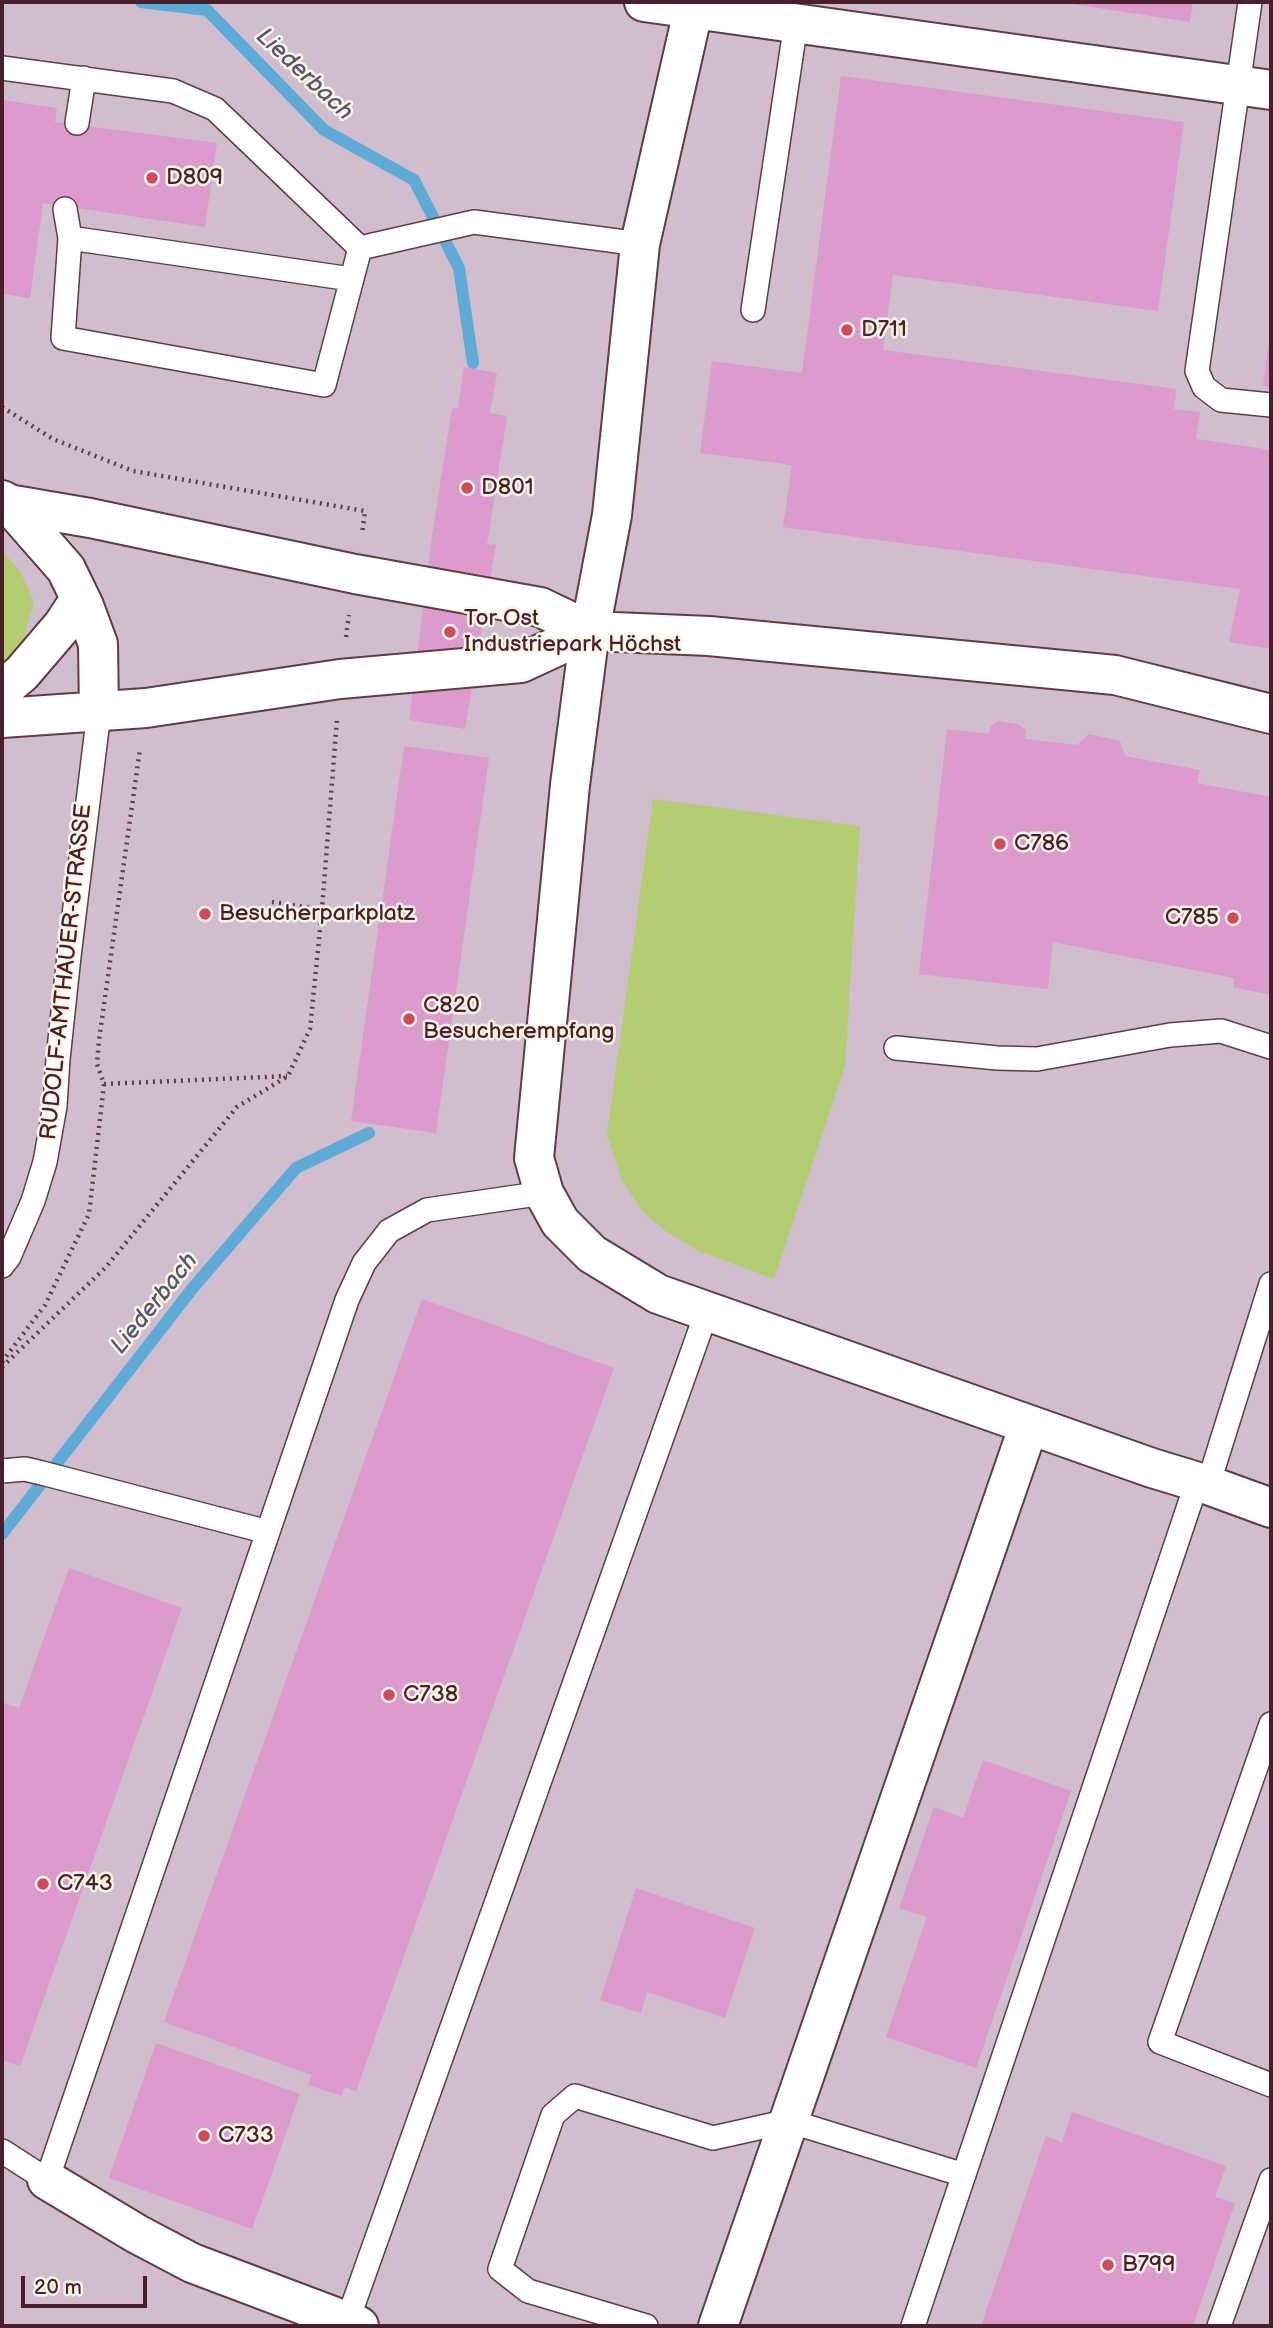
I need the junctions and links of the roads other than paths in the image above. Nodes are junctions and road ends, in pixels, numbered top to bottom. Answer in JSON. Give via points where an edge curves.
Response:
{"nodes":[{"id":1,"x":644,"y":2,"type":"edge"},
{"id":2,"x":1250,"y":2,"type":"edge"},
{"id":3,"x":695,"y":5,"type":"edge"},
{"id":4,"x":796,"y":23,"type":"junction"},
{"id":5,"x":2,"y":68,"type":"edge"},
{"id":6,"x":84,"y":78,"type":"junction"},
{"id":7,"x":1255,"y":88,"type":"edge"},
{"id":8,"x":78,"y":123,"type":"dead end"},
{"id":9,"x":65,"y":209,"type":"dead end"},
{"id":10,"x":70,"y":238,"type":"junction"},
{"id":11,"x":640,"y":244,"type":"junction"},
{"id":12,"x":360,"y":248,"type":"junction"},
{"id":13,"x":351,"y":279,"type":"junction"},
{"id":14,"x":753,"y":310,"type":"dead end"},
{"id":15,"x":1271,"y":405,"type":"edge"},
{"id":16,"x":4,"y":502,"type":"edge"},
{"id":17,"x":80,"y":599,"type":"junction"},
{"id":18,"x":590,"y":631,"type":"junction"},
{"id":19,"x":2,"y":690,"type":"edge"},
{"id":20,"x":100,"y":712,"type":"junction"},
{"id":21,"x":1271,"y":714,"type":"edge"},
{"id":22,"x":2,"y":718,"type":"edge"},
{"id":23,"x":1271,"y":1047,"type":"edge"},
{"id":24,"x":896,"y":1048,"type":"dead end"},
{"id":25,"x":544,"y":1193,"type":"junction"},
{"id":26,"x":2,"y":1266,"type":"edge"},
{"id":27,"x":1271,"y":1284,"type":"edge"},
{"id":28,"x":707,"y":1311,"type":"junction"},
{"id":29,"x":1029,"y":1425,"type":"junction"},
{"id":30,"x":13,"y":1470,"type":"edge"},
{"id":31,"x":1203,"y":1483,"type":"junction"},
{"id":32,"x":1271,"y":1508,"type":"edge"},
{"id":33,"x":268,"y":1532,"type":"junction"},
{"id":34,"x":1271,"y":1724,"type":"edge"},
{"id":35,"x":1271,"y":2085,"type":"edge"},
{"id":36,"x":789,"y":2121,"type":"junction"},
{"id":37,"x":2,"y":2151,"type":"edge"},
{"id":38,"x":964,"y":2175,"type":"junction"},
{"id":39,"x":47,"y":2180,"type":"junction"},
{"id":40,"x":1271,"y":2180,"type":"edge"},
{"id":41,"x":353,"y":2324,"type":"edge"},
{"id":42,"x":646,"y":2326,"type":"edge"},
{"id":43,"x":718,"y":2326,"type":"edge"},
{"id":44,"x":913,"y":2326,"type":"edge"},
{"id":45,"x":1219,"y":2326,"type":"edge"}],
"edges":[{"from":1,"to":3,"type":"street"},
{"from":2,"to":7,"type":"lane"},
{"from":3,"to":4,"type":"street"},
{"from":3,"to":11,"type":"street"},
{"from":4,"to":7,"type":"street"},
{"from":4,"to":14,"type":"lane"},
{"from":5,"to":6,"type":"lane"},
{"from":6,"to":8,"type":"lane"},
{"from":6,"to":12,"type":"lane","via":[[173,91],[215,109]]},
{"from":7,"to":15,"type":"lane","via":[[1197,371],[1204,387],[1221,400]]},
{"from":9,"to":10,"type":"lane"},
{"from":10,"to":13,"type":"lane"},
{"from":10,"to":13,"type":"lane","via":[[63,338],[324,385]]},
{"from":11,"to":12,"type":"lane","via":[[474,222]]},
{"from":11,"to":18,"type":"street","via":[[612,515]]},
{"from":12,"to":13,"type":"lane"},
{"from":16,"to":17,"type":"street","via":[[66,569]]},
{"from":16,"to":18,"type":"street","via":[[540,607]]},
{"from":17,"to":19,"type":"street","via":[[64,625]]},
{"from":17,"to":20,"type":"street","via":[[98,643]]},
{"from":18,"to":20,"type":"street","via":[[521,663],[340,679]]},
{"from":18,"to":21,"type":"street","via":[[709,636],[1115,675]]},
{"from":18,"to":25,"type":"street","via":[[570,785],[534,1157]]},
{"from":20,"to":22,"type":"street"},
{"from":20,"to":26,"type":"lane","name":"RUDOLF-AMTHAUER-STRASSE","via":[[55,1106],[33,1201]]},
{"from":23,"to":24,"type":"lane","via":[[1213,1031],[1037,1059]]},
{"from":25,"to":28,"type":"street","via":[[561,1222],[592,1254],[658,1294]]},
{"from":25,"to":33,"type":"lane","via":[[427,1210],[388,1231],[364,1263],[346,1300]]},
{"from":27,"to":31,"type":"lane"},
{"from":28,"to":29,"type":"street"},
{"from":28,"to":41,"type":"lane"},
{"from":29,"to":31,"type":"street"},
{"from":29,"to":36,"type":"street"},
{"from":30,"to":33,"type":"lane"},
{"from":31,"to":32,"type":"street"},
{"from":31,"to":38,"type":"lane"},
{"from":33,"to":39,"type":"lane"},
{"from":34,"to":35,"type":"lane","via":[[1160,2042]]},
{"from":36,"to":38,"type":"lane"},
{"from":36,"to":42,"type":"lane","via":[[713,2138],[575,2096],[553,2115],[500,2269],[528,2291]]},
{"from":36,"to":43,"type":"street"},
{"from":37,"to":39,"type":"lane"},
{"from":38,"to":44,"type":"lane"},
{"from":39,"to":41,"type":"street","via":[[192,2263]]},
{"from":40,"to":45,"type":"lane"}]}
